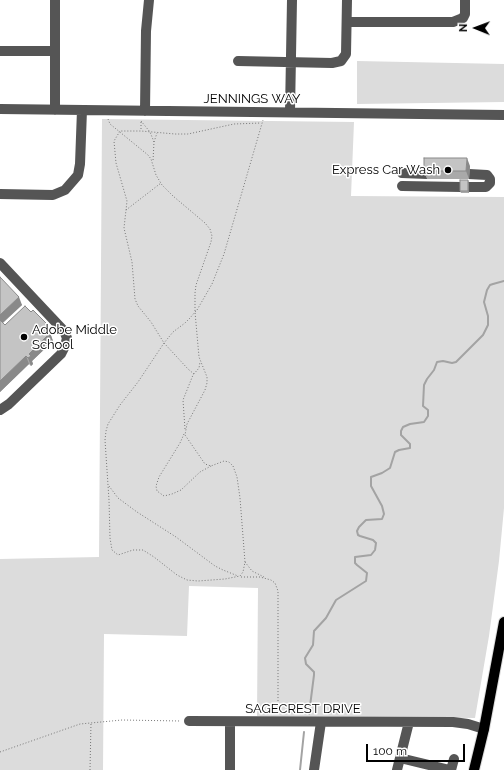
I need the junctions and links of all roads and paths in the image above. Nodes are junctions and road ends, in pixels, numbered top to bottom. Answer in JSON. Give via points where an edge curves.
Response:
{"nodes":[{"id":1,"x":55,"y":0,"type":"edge"},
{"id":2,"x":149,"y":0,"type":"edge"},
{"id":3,"x":292,"y":0,"type":"edge"},
{"id":4,"x":347,"y":0,"type":"edge"},
{"id":5,"x":465,"y":0,"type":"edge"},
{"id":6,"x":347,"y":22,"type":"junction"},
{"id":7,"x":0,"y":51,"type":"edge"},
{"id":8,"x":55,"y":52,"type":"junction"},
{"id":9,"x":238,"y":62,"type":"dead end"},
{"id":10,"x":290,"y":62,"type":"junction"},
{"id":11,"x":0,"y":109,"type":"edge"},
{"id":12,"x":55,"y":110,"type":"junction"},
{"id":13,"x":82,"y":110,"type":"junction"},
{"id":14,"x":104,"y":111,"type":"junction"},
{"id":15,"x":266,"y":112,"type":"junction"},
{"id":16,"x":290,"y":112,"type":"junction"},
{"id":17,"x":142,"y":115,"type":"junction"},
{"id":18,"x":504,"y":115,"type":"edge"},
{"id":19,"x":262,"y":123,"type":"junction"},
{"id":20,"x":120,"y":131,"type":"junction"},
{"id":21,"x":141,"y":131,"type":"junction"},
{"id":22,"x":150,"y":132,"type":"junction"},
{"id":23,"x":157,"y":132,"type":"junction"},
{"id":24,"x":154,"y":142,"type":"junction"},
{"id":25,"x":152,"y":163,"type":"junction"},
{"id":26,"x":402,"y":173,"type":"dead end"},
{"id":27,"x":427,"y":174,"type":"edge"},
{"id":28,"x":470,"y":174,"type":"dead end"},
{"id":29,"x":161,"y":183,"type":"junction"},
{"id":30,"x":402,"y":186,"type":"dead end"},
{"id":31,"x":0,"y":194,"type":"edge"},
{"id":32,"x":126,"y":211,"type":"junction"},
{"id":33,"x":0,"y":263,"type":"edge"},
{"id":34,"x":195,"y":312,"type":"junction"},
{"id":35,"x":164,"y":343,"type":"junction"},
{"id":36,"x":200,"y":361,"type":"junction"},
{"id":37,"x":194,"y":374,"type":"junction"},
{"id":38,"x":0,"y":410,"type":"edge"},
{"id":39,"x":185,"y":432,"type":"junction"},
{"id":40,"x":214,"y":464,"type":"junction"},
{"id":41,"x":108,"y":484,"type":"junction"},
{"id":42,"x":245,"y":562,"type":"junction"},
{"id":43,"x":240,"y":576,"type":"junction"},
{"id":44,"x":266,"y":578,"type":"junction"},
{"id":45,"x":504,"y":622,"type":"edge"},
{"id":46,"x":189,"y":721,"type":"joint"},
{"id":47,"x":230,"y":722,"type":"junction"},
{"id":48,"x":278,"y":722,"type":"junction"},
{"id":49,"x":321,"y":722,"type":"junction"},
{"id":50,"x":409,"y":722,"type":"junction"},
{"id":51,"x":91,"y":723,"type":"junction"},
{"id":52,"x":484,"y":729,"type":"junction"},
{"id":53,"x":0,"y":752,"type":"edge"},
{"id":54,"x":400,"y":758,"type":"junction"},
{"id":55,"x":454,"y":759,"type":"dead end"},
{"id":56,"x":90,"y":770,"type":"edge"},
{"id":57,"x":230,"y":770,"type":"edge"},
{"id":58,"x":314,"y":770,"type":"edge"},
{"id":59,"x":397,"y":770,"type":"edge"},
{"id":60,"x":450,"y":770,"type":"edge"},
{"id":61,"x":474,"y":770,"type":"edge"}],
"edges":[{"from":1,"to":8,"type":"street"},
{"from":2,"to":17,"type":"street"},
{"from":3,"to":10,"type":"street"},
{"from":4,"to":6,"type":"street"},
{"from":5,"to":6,"type":"street","via":[[465,14],[459,21]]},
{"from":6,"to":10,"type":"street","via":[[346,54],[341,61]]},
{"from":7,"to":8,"type":"street"},
{"from":8,"to":12,"type":"street"},
{"from":9,"to":10,"type":"street"},
{"from":10,"to":16,"type":"street"},
{"from":11,"to":12,"type":"street","name":"JENNINGS WAY"},
{"from":12,"to":13,"type":"street","name":"JENNINGS WAY"},
{"from":13,"to":14,"type":"street","name":"JENNINGS WAY"},
{"from":13,"to":31,"type":"street","via":[[78,175],[65,190],[53,194]]},
{"from":14,"to":17,"type":"street","name":"JENNINGS WAY"},
{"from":14,"to":20,"type":"path","via":[[109,122]]},
{"from":15,"to":16,"type":"street","name":"JENNINGS WAY"},
{"from":15,"to":17,"type":"street","name":"JENNINGS WAY"},
{"from":15,"to":19,"type":"path"},
{"from":16,"to":18,"type":"street","name":"JENNINGS WAY"},
{"from":17,"to":21,"type":"path"},
{"from":17,"to":22,"type":"path"},
{"from":19,"to":23,"type":"path","via":[[234,124],[188,134]]},
{"from":19,"to":34,"type":"path","via":[[221,263]]},
{"from":20,"to":21,"type":"path"},
{"from":20,"to":25,"type":"path","via":[[148,155]]},
{"from":20,"to":32,"type":"path","via":[[115,138],[114,149],[126,198]]},
{"from":21,"to":22,"type":"path"},
{"from":22,"to":23,"type":"path"},
{"from":22,"to":24,"type":"path"},
{"from":23,"to":24,"type":"path"},
{"from":24,"to":25,"type":"path"},
{"from":25,"to":29,"type":"path"},
{"from":26,"to":27,"type":"street"},
{"from":28,"to":30,"type":"street","via":[[487,175],[490,178],[489,185]]},
{"from":29,"to":32,"type":"path"},
{"from":29,"to":34,"type":"path","via":[[205,223],[211,232],[211,242],[196,285]]},
{"from":32,"to":35,"type":"path","via":[[124,228],[132,262],[135,299]]},
{"from":33,"to":38,"type":"street","via":[[64,331],[67,338],[61,354]]},
{"from":34,"to":35,"type":"path"},
{"from":34,"to":36,"type":"path"},
{"from":35,"to":37,"type":"path"},
{"from":35,"to":41,"type":"path","via":[[107,427],[105,440]]},
{"from":36,"to":37,"type":"path","via":[[199,368]]},
{"from":36,"to":39,"type":"path","via":[[207,383]]},
{"from":37,"to":39,"type":"path","via":[[183,400]]},
{"from":39,"to":40,"type":"path","via":[[205,464]]},
{"from":39,"to":40,"type":"path","via":[[158,477],[157,491],[164,496],[172,494]]},
{"from":40,"to":42,"type":"path","via":[[226,461],[234,469],[240,498]]},
{"from":41,"to":43,"type":"path","via":[[118,498],[137,512],[215,566]]},
{"from":41,"to":43,"type":"path","via":[[110,543],[116,555],[132,550],[143,550],[187,580]]},
{"from":42,"to":43,"type":"path"},
{"from":42,"to":44,"type":"path","via":[[252,571]]},
{"from":43,"to":44,"type":"path"},
{"from":44,"to":48,"type":"path","via":[[275,583],[278,591]]},
{"from":45,"to":52,"type":"main road"},
{"from":46,"to":47,"type":"street","name":"SAGECREST DRIVE"},
{"from":46,"to":51,"type":"path","via":[[122,720]]},
{"from":47,"to":48,"type":"street","name":"SAGECREST DRIVE"},
{"from":47,"to":57,"type":"street"},
{"from":48,"to":49,"type":"street","name":"SAGECREST DRIVE"},
{"from":49,"to":50,"type":"street","name":"SAGECREST DRIVE"},
{"from":49,"to":58,"type":"street"},
{"from":50,"to":52,"type":"street","name":"SAGECREST DRIVE","via":[[454,722]]},
{"from":50,"to":54,"type":"street"},
{"from":51,"to":53,"type":"path","via":[[69,727]]},
{"from":51,"to":56,"type":"path"},
{"from":52,"to":61,"type":"main road"},
{"from":54,"to":59,"type":"street"},
{"from":54,"to":60,"type":"street"},
{"from":55,"to":60,"type":"street"}]}
